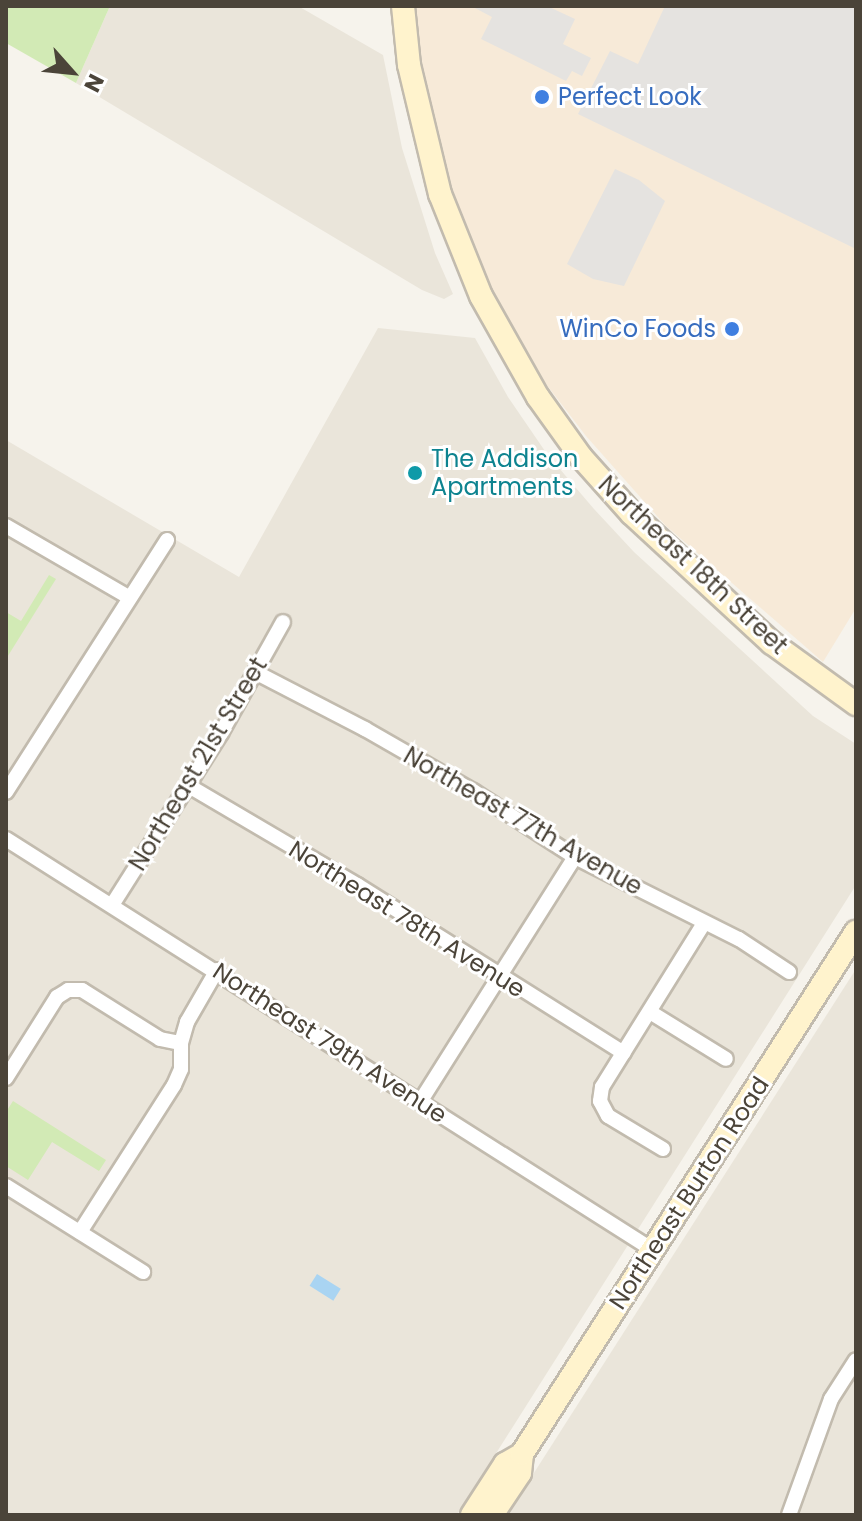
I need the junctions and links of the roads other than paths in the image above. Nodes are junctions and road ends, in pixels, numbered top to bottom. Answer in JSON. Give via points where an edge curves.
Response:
{"nodes":[{"id":1,"x":403,"y":6,"type":"edge"},
{"id":2,"x":6,"y":526,"type":"edge"},
{"id":3,"x":167,"y":540,"type":"dead end"},
{"id":4,"x":130,"y":598,"type":"junction"},
{"id":5,"x":283,"y":622,"type":"dead end"},
{"id":6,"x":255,"y":672,"type":"junction"},
{"id":7,"x":856,"y":704,"type":"edge"},
{"id":8,"x":189,"y":786,"type":"junction"},
{"id":9,"x":6,"y":792,"type":"edge"},
{"id":10,"x":6,"y":839,"type":"edge"},
{"id":11,"x":575,"y":857,"type":"junction"},
{"id":12,"x":112,"y":905,"type":"junction"},
{"id":13,"x":704,"y":923,"type":"junction"},
{"id":14,"x":856,"y":932,"type":"edge"},
{"id":15,"x":217,"y":970,"type":"junction"},
{"id":16,"x":789,"y":972,"type":"dead end"},
{"id":17,"x":500,"y":976,"type":"junction"},
{"id":18,"x":650,"y":1012,"type":"junction"},
{"id":19,"x":181,"y":1043,"type":"junction"},
{"id":20,"x":624,"y":1053,"type":"junction"},
{"id":21,"x":726,"y":1059,"type":"dead end"},
{"id":22,"x":6,"y":1078,"type":"edge"},
{"id":23,"x":420,"y":1102,"type":"junction"},
{"id":24,"x":663,"y":1149,"type":"dead end"},
{"id":25,"x":6,"y":1186,"type":"edge"},
{"id":26,"x":80,"y":1232,"type":"junction"},
{"id":27,"x":653,"y":1250,"type":"junction"},
{"id":28,"x":143,"y":1272,"type":"dead end"},
{"id":29,"x":856,"y":1360,"type":"edge"},
{"id":30,"x":522,"y":1454,"type":"junction"},
{"id":31,"x":472,"y":1515,"type":"edge"},
{"id":32,"x":492,"y":1515,"type":"edge"},
{"id":33,"x":789,"y":1515,"type":"edge"}],
"edges":[{"from":1,"to":7,"type":"street","name":"Northeast 18th Street","via":[[409,65],[440,194],[481,296],[538,397],[581,457],[632,514],[772,643]]},
{"from":2,"to":4,"type":"street"},
{"from":3,"to":4,"type":"street"},
{"from":4,"to":9,"type":"street"},
{"from":5,"to":6,"type":"street","name":"Northeast 21st Street"},
{"from":6,"to":8,"type":"street","name":"Northeast 21st Street"},
{"from":6,"to":11,"type":"street","name":"Northeast 77th Avenue","via":[[473,791]]},
{"from":8,"to":12,"type":"street","name":"Northeast 21st Street"},
{"from":8,"to":17,"type":"street","name":"Northeast 78th Avenue"},
{"from":10,"to":12,"type":"street","name":"Northeast 79th Avenue"},
{"from":11,"to":13,"type":"street","name":"Northeast 77th Avenue"},
{"from":11,"to":17,"type":"street"},
{"from":12,"to":15,"type":"street","name":"Northeast 79th Avenue"},
{"from":13,"to":16,"type":"street","name":"Northeast 77th Avenue"},
{"from":13,"to":18,"type":"street"},
{"from":14,"to":27,"type":"street","name":"Northeast Burton Road"},
{"from":15,"to":19,"type":"street","via":[[197,999]]},
{"from":15,"to":23,"type":"street","name":"Northeast 79th Avenue"},
{"from":17,"to":20,"type":"street","name":"Northeast 78th Avenue"},
{"from":17,"to":23,"type":"street"},
{"from":18,"to":20,"type":"street"},
{"from":18,"to":21,"type":"street"},
{"from":19,"to":22,"type":"street","via":[[160,1039],[82,990],[68,990],[57,997]]},
{"from":19,"to":26,"type":"street","via":[[181,1069],[174,1085]]},
{"from":20,"to":24,"type":"street","via":[[602,1087],[600,1101],[608,1116]]},
{"from":23,"to":27,"type":"street","name":"Northeast 79th Avenue"},
{"from":25,"to":26,"type":"street"},
{"from":26,"to":28,"type":"street"},
{"from":27,"to":30,"type":"street","name":"Northeast Burton Road"},
{"from":29,"to":33,"type":"street","via":[[831,1399]]},
{"from":30,"to":31,"type":"street","name":"Northeast Burton Road","via":[[505,1464]]},
{"from":30,"to":32,"type":"street","name":"Northeast Burton Road","via":[[520,1473]]}]}
